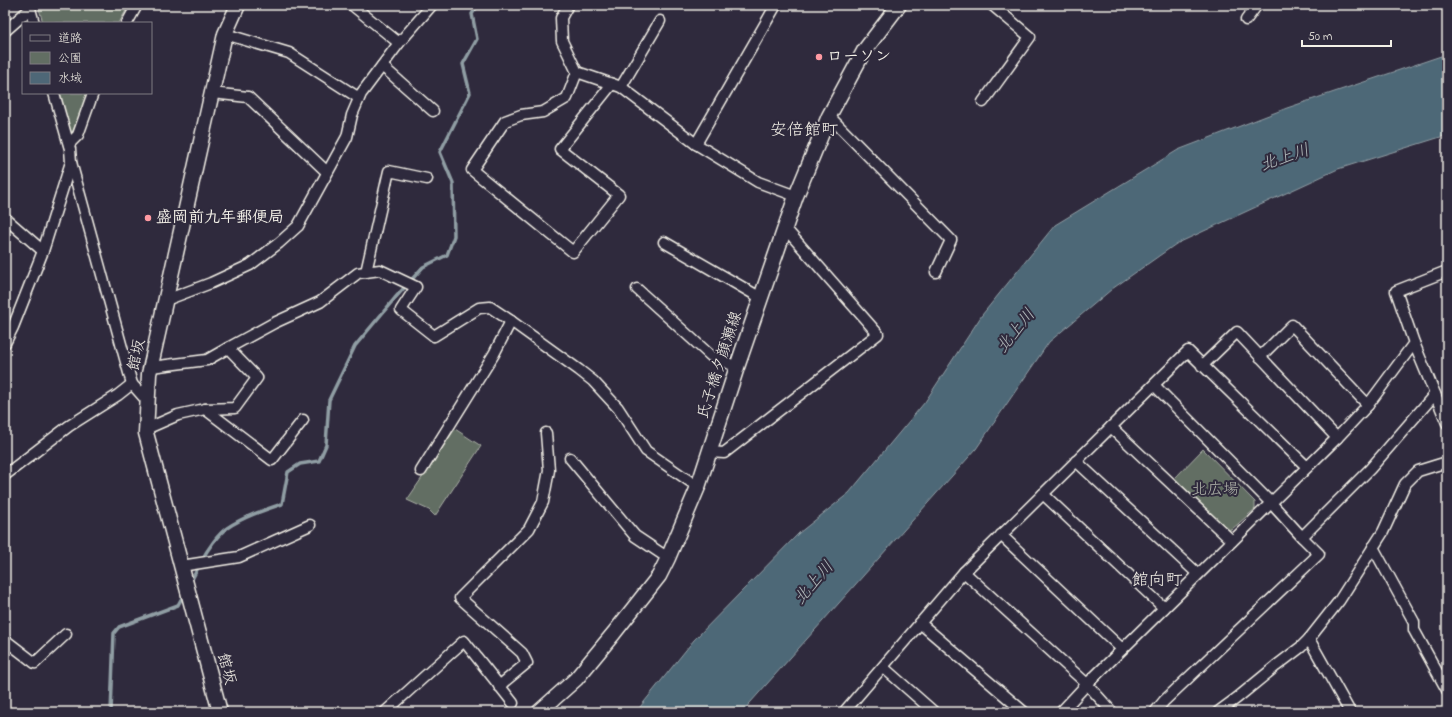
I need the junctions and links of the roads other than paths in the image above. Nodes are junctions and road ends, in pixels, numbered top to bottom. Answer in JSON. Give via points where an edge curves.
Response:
{"nodes":[{"id":1,"x":137,"y":5,"type":"edge"},
{"id":2,"x":238,"y":5,"type":"edge"},
{"id":3,"x":352,"y":5,"type":"edge"},
{"id":4,"x":432,"y":5,"type":"edge"},
{"id":5,"x":568,"y":5,"type":"edge"},
{"id":6,"x":899,"y":5,"type":"edge"},
{"id":7,"x":992,"y":5,"type":"edge"},
{"id":8,"x":1257,"y":5,"type":"edge"},
{"id":9,"x":773,"y":6,"type":"edge"},
{"id":10,"x":29,"y":7,"type":"edge"},
{"id":11,"x":1246,"y":20,"type":"dead end"},
{"id":12,"x":660,"y":21,"type":"dead end"},
{"id":13,"x":34,"y":22,"type":"edge"},
{"id":14,"x":128,"y":22,"type":"edge"},
{"id":15,"x":5,"y":31,"type":"edge"},
{"id":16,"x":225,"y":34,"type":"junction"},
{"id":17,"x":399,"y":43,"type":"junction"},
{"id":18,"x":382,"y":66,"type":"junction"},
{"id":19,"x":577,"y":72,"type":"junction"},
{"id":20,"x":616,"y":86,"type":"junction"},
{"id":21,"x":54,"y":94,"type":"edge"},
{"id":22,"x":93,"y":94,"type":"edge"},
{"id":23,"x":212,"y":94,"type":"junction"},
{"id":24,"x":359,"y":98,"type":"junction"},
{"id":25,"x":983,"y":102,"type":"dead end"},
{"id":26,"x":433,"y":111,"type":"dead end"},
{"id":27,"x":829,"y":116,"type":"junction"},
{"id":28,"x":69,"y":144,"type":"junction"},
{"id":29,"x":696,"y":144,"type":"junction"},
{"id":30,"x":71,"y":162,"type":"junction"},
{"id":31,"x":327,"y":172,"type":"junction"},
{"id":32,"x":427,"y":179,"type":"dead end"},
{"id":33,"x":796,"y":196,"type":"junction"},
{"id":34,"x":5,"y":218,"type":"edge"},
{"id":35,"x":785,"y":228,"type":"junction"},
{"id":36,"x":664,"y":242,"type":"dead end"},
{"id":37,"x":42,"y":251,"type":"junction"},
{"id":38,"x":1447,"y":271,"type":"edge"},
{"id":39,"x":366,"y":272,"type":"junction"},
{"id":40,"x":936,"y":272,"type":"dead end"},
{"id":41,"x":637,"y":289,"type":"dead end"},
{"id":42,"x":760,"y":298,"type":"junction"},
{"id":43,"x":166,"y":300,"type":"junction"},
{"id":44,"x":511,"y":321,"type":"junction"},
{"id":45,"x":5,"y":343,"type":"edge"},
{"id":46,"x":1414,"y":343,"type":"junction"},
{"id":47,"x":228,"y":348,"type":"junction"},
{"id":48,"x":1260,"y":357,"type":"junction"},
{"id":49,"x":1202,"y":366,"type":"junction"},
{"id":50,"x":151,"y":367,"type":"junction"},
{"id":51,"x":737,"y":367,"type":"junction"},
{"id":52,"x":132,"y":384,"type":"junction"},
{"id":53,"x":1154,"y":385,"type":"junction"},
{"id":54,"x":1435,"y":394,"type":"junction"},
{"id":55,"x":147,"y":402,"type":"junction"},
{"id":56,"x":1368,"y":406,"type":"junction"},
{"id":57,"x":205,"y":409,"type":"junction"},
{"id":58,"x":303,"y":420,"type":"dead end"},
{"id":59,"x":1447,"y":423,"type":"edge"},
{"id":60,"x":1111,"y":427,"type":"junction"},
{"id":61,"x":146,"y":429,"type":"junction"},
{"id":62,"x":546,"y":433,"type":"dead end"},
{"id":63,"x":1337,"y":438,"type":"junction"},
{"id":64,"x":709,"y":452,"type":"junction"},
{"id":65,"x":570,"y":458,"type":"dead end"},
{"id":66,"x":1076,"y":461,"type":"junction"},
{"id":67,"x":1447,"y":462,"type":"edge"},
{"id":68,"x":1307,"y":468,"type":"junction"},
{"id":69,"x":421,"y":471,"type":"dead end"},
{"id":70,"x":5,"y":474,"type":"edge"},
{"id":71,"x":698,"y":487,"type":"junction"},
{"id":72,"x":1043,"y":494,"type":"junction"},
{"id":73,"x":1271,"y":502,"type":"junction"},
{"id":74,"x":310,"y":525,"type":"dead end"},
{"id":75,"x":1001,"y":535,"type":"junction"},
{"id":76,"x":1302,"y":537,"type":"junction"},
{"id":77,"x":1232,"y":541,"type":"junction"},
{"id":78,"x":1373,"y":547,"type":"junction"},
{"id":79,"x":668,"y":558,"type":"junction"},
{"id":80,"x":183,"y":572,"type":"junction"},
{"id":81,"x":964,"y":572,"type":"junction"},
{"id":82,"x":1198,"y":574,"type":"junction"},
{"id":83,"x":1164,"y":608,"type":"junction"},
{"id":84,"x":920,"y":623,"type":"junction"},
{"id":85,"x":66,"y":634,"type":"dead end"},
{"id":86,"x":1309,"y":639,"type":"junction"},
{"id":87,"x":5,"y":640,"type":"edge"},
{"id":88,"x":1122,"y":649,"type":"junction"},
{"id":89,"x":883,"y":667,"type":"junction"},
{"id":90,"x":1086,"y":684,"type":"junction"},
{"id":91,"x":500,"y":686,"type":"junction"},
{"id":92,"x":1447,"y":690,"type":"edge"},
{"id":93,"x":513,"y":703,"type":"dead end"},
{"id":94,"x":846,"y":711,"type":"edge"},
{"id":95,"x":220,"y":712,"type":"edge"},
{"id":96,"x":385,"y":712,"type":"edge"},
{"id":97,"x":539,"y":712,"type":"edge"},
{"id":98,"x":934,"y":712,"type":"edge"},
{"id":99,"x":1024,"y":712,"type":"edge"},
{"id":100,"x":1061,"y":712,"type":"edge"},
{"id":101,"x":1112,"y":712,"type":"edge"},
{"id":102,"x":1155,"y":712,"type":"edge"},
{"id":103,"x":1218,"y":712,"type":"edge"},
{"id":104,"x":1350,"y":712,"type":"edge"}],
"edges":[{"from":1,"to":14,"type":"street"},
{"from":2,"to":16,"type":"main road","name":"館坂"},
{"from":3,"to":17,"type":"street"},
{"from":4,"to":17,"type":"street"},
{"from":5,"to":19,"type":"street","via":[[561,18],[562,41]]},
{"from":6,"to":27,"type":"main road","name":"氏子橋夕顔瀬線","via":[[864,51]]},
{"from":7,"to":25,"type":"street","via":[[1030,37]]},
{"from":8,"to":11,"type":"street"},
{"from":9,"to":29,"type":"street"},
{"from":10,"to":13,"type":"street"},
{"from":10,"to":15,"type":"street"},
{"from":12,"to":20,"type":"street"},
{"from":16,"to":23,"type":"main road","name":"館坂"},
{"from":16,"to":24,"type":"street","via":[[289,52]]},
{"from":17,"to":18,"type":"street"},
{"from":18,"to":24,"type":"street"},
{"from":18,"to":26,"type":"street"},
{"from":19,"to":20,"type":"street"},
{"from":19,"to":20,"type":"street","via":[[567,98],[543,112],[521,115],[505,121],[472,170],[573,252],[619,195],[560,149]]},
{"from":20,"to":29,"type":"street"},
{"from":21,"to":28,"type":"street"},
{"from":22,"to":28,"type":"street","via":[[78,135]]},
{"from":23,"to":31,"type":"street","via":[[248,97]]},
{"from":23,"to":43,"type":"main road","name":"館坂"},
{"from":24,"to":31,"type":"street","via":[[347,137]]},
{"from":27,"to":33,"type":"main road","name":"氏子橋夕顔瀬線"},
{"from":27,"to":40,"type":"street","via":[[951,240]]},
{"from":28,"to":30,"type":"street"},
{"from":29,"to":33,"type":"street","via":[[758,182]]},
{"from":30,"to":37,"type":"street"},
{"from":30,"to":52,"type":"street"},
{"from":31,"to":43,"type":"street","via":[[298,226],[280,243],[250,265]]},
{"from":32,"to":39,"type":"street","via":[[389,171]]},
{"from":33,"to":35,"type":"main road","name":"氏子橋夕顔瀬線"},
{"from":34,"to":37,"type":"street"},
{"from":35,"to":42,"type":"main road","name":"氏子橋夕顔瀬線"},
{"from":35,"to":64,"type":"street","via":[[878,334],[724,453]]},
{"from":36,"to":42,"type":"street"},
{"from":37,"to":45,"type":"street"},
{"from":38,"to":46,"type":"street","via":[[1396,291]]},
{"from":39,"to":44,"type":"street","via":[[380,270],[416,287],[401,310],[434,336],[479,308],[490,307]]},
{"from":39,"to":47,"type":"street","via":[[358,273],[320,302]]},
{"from":41,"to":51,"type":"street","via":[[711,356]]},
{"from":42,"to":51,"type":"main road","name":"氏子橋夕顔瀬線"},
{"from":43,"to":50,"type":"main road","name":"館坂"},
{"from":44,"to":69,"type":"street","via":[[494,354]]},
{"from":44,"to":71,"type":"street","via":[[593,381],[618,408],[646,451]]},
{"from":46,"to":54,"type":"street"},
{"from":46,"to":56,"type":"street"},
{"from":47,"to":50,"type":"street","via":[[207,360]]},
{"from":47,"to":57,"type":"street","via":[[257,378],[235,408]]},
{"from":48,"to":49,"type":"street","via":[[1236,332]]},
{"from":48,"to":56,"type":"street","via":[[1292,325]]},
{"from":48,"to":63,"type":"street"},
{"from":49,"to":53,"type":"street","via":[[1188,352]]},
{"from":49,"to":68,"type":"street"},
{"from":50,"to":55,"type":"main road","name":"館坂"},
{"from":51,"to":64,"type":"main road","name":"氏子橋夕顔瀬線"},
{"from":52,"to":55,"type":"street"},
{"from":52,"to":70,"type":"street","via":[[68,426]]},
{"from":53,"to":60,"type":"street"},
{"from":53,"to":73,"type":"street"},
{"from":54,"to":59,"type":"street"},
{"from":54,"to":76,"type":"street","via":[[1370,469]]},
{"from":55,"to":61,"type":"main road","name":"館坂"},
{"from":56,"to":63,"type":"street"},
{"from":57,"to":58,"type":"street","via":[[272,460]]},
{"from":57,"to":61,"type":"street","via":[[178,415]]},
{"from":60,"to":66,"type":"street"},
{"from":60,"to":77,"type":"street"},
{"from":61,"to":80,"type":"main road","name":"館坂"},
{"from":62,"to":91,"type":"street","via":[[548,470],[543,502],[529,529],[460,598],[522,653],[526,663]]},
{"from":63,"to":68,"type":"street"},
{"from":64,"to":71,"type":"main road","name":"氏子橋夕顔瀬線"},
{"from":65,"to":79,"type":"street","via":[[635,536]]},
{"from":66,"to":72,"type":"street"},
{"from":66,"to":82,"type":"street"},
{"from":67,"to":78,"type":"street","via":[[1418,471],[1405,484],[1383,532]]},
{"from":68,"to":73,"type":"street"},
{"from":71,"to":79,"type":"main road","name":"氏子橋夕顔瀬線"},
{"from":72,"to":75,"type":"street"},
{"from":72,"to":83,"type":"street"},
{"from":73,"to":76,"type":"street"},
{"from":73,"to":77,"type":"street"},
{"from":74,"to":80,"type":"street","via":[[239,558]]},
{"from":75,"to":81,"type":"street"},
{"from":75,"to":88,"type":"street"},
{"from":76,"to":102,"type":"street","via":[[1319,554]]},
{"from":77,"to":82,"type":"street"},
{"from":78,"to":86,"type":"street","via":[[1338,601]]},
{"from":78,"to":92,"type":"street"},
{"from":79,"to":97,"type":"main road","name":"氏子橋夕顔瀬線","via":[[659,576],[576,679]]},
{"from":80,"to":95,"type":"main road","name":"館坂"},
{"from":81,"to":84,"type":"street"},
{"from":81,"to":90,"type":"street"},
{"from":82,"to":83,"type":"street"},
{"from":83,"to":88,"type":"street"},
{"from":84,"to":89,"type":"street"},
{"from":84,"to":99,"type":"street"},
{"from":85,"to":87,"type":"street","via":[[35,663]]},
{"from":86,"to":103,"type":"street"},
{"from":86,"to":104,"type":"street"},
{"from":88,"to":90,"type":"street"},
{"from":89,"to":94,"type":"street"},
{"from":89,"to":98,"type":"street"},
{"from":90,"to":100,"type":"street"},
{"from":90,"to":101,"type":"street"},
{"from":91,"to":93,"type":"street"},
{"from":91,"to":96,"type":"street","via":[[464,641]]}]}
